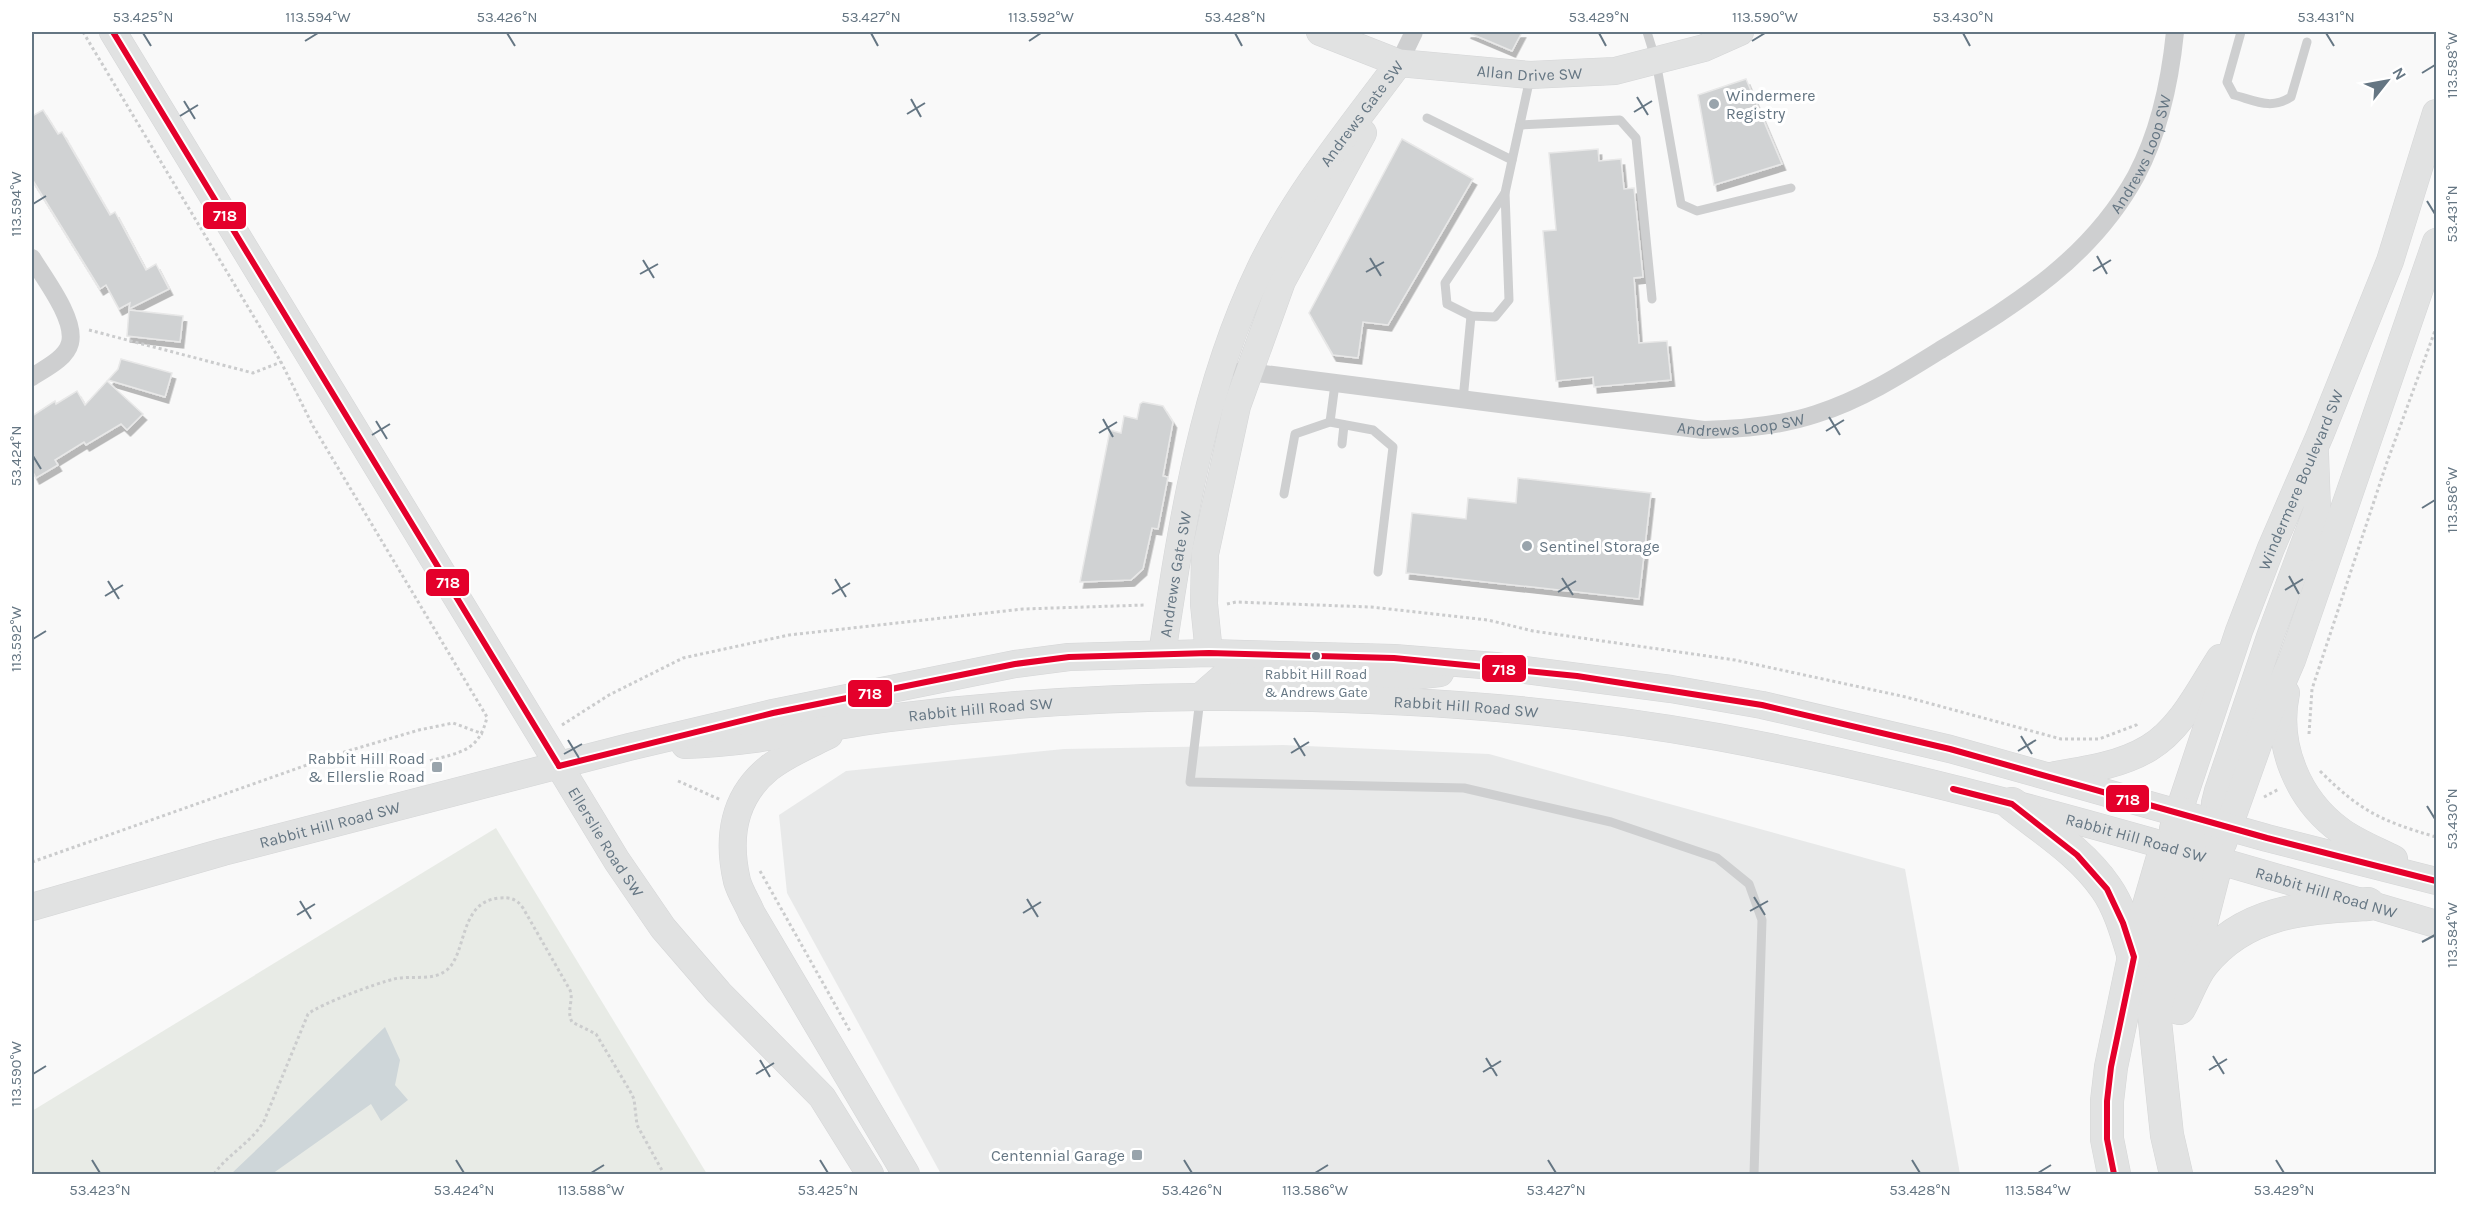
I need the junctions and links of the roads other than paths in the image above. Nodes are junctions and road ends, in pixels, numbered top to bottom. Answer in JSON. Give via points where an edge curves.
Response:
{"nodes":[{"id":1,"x":113,"y":32,"type":"edge"},
{"id":2,"x":1320,"y":32,"type":"edge"},
{"id":3,"x":1414,"y":32,"type":"edge"},
{"id":4,"x":1647,"y":32,"type":"edge"},
{"id":5,"x":1740,"y":32,"type":"edge"},
{"id":6,"x":2175,"y":32,"type":"edge"},
{"id":7,"x":2241,"y":32,"type":"edge"},
{"id":8,"x":2307,"y":42,"type":"dead end"},
{"id":9,"x":1656,"y":61,"type":"junction"},
{"id":10,"x":1399,"y":63,"type":"junction"},
{"id":11,"x":1530,"y":75,"type":"junction"},
{"id":12,"x":2436,"y":113,"type":"edge"},
{"id":13,"x":1427,"y":118,"type":"dead end"},
{"id":14,"x":1520,"y":125,"type":"junction"},
{"id":15,"x":1512,"y":160,"type":"junction"},
{"id":16,"x":1791,"y":188,"type":"dead end"},
{"id":17,"x":1505,"y":193,"type":"junction"},
{"id":18,"x":2436,"y":242,"type":"edge"},
{"id":19,"x":32,"y":258,"type":"edge"},
{"id":20,"x":1652,"y":299,"type":"dead end"},
{"id":21,"x":1471,"y":316,"type":"junction"},
{"id":22,"x":1221,"y":369,"type":"junction"},
{"id":23,"x":1248,"y":371,"type":"junction"},
{"id":24,"x":32,"y":377,"type":"edge"},
{"id":25,"x":1335,"y":384,"type":"junction"},
{"id":26,"x":1463,"y":400,"type":"junction"},
{"id":27,"x":1330,"y":422,"type":"junction"},
{"id":28,"x":1344,"y":425,"type":"junction"},
{"id":29,"x":1342,"y":444,"type":"dead end"},
{"id":30,"x":2315,"y":447,"type":"junction"},
{"id":31,"x":1284,"y":494,"type":"dead end"},
{"id":32,"x":1378,"y":572,"type":"dead end"},
{"id":33,"x":2239,"y":631,"type":"junction"},
{"id":34,"x":1209,"y":653,"type":"junction"},
{"id":35,"x":1162,"y":654,"type":"junction"},
{"id":36,"x":2292,"y":660,"type":"junction"},
{"id":37,"x":1476,"y":665,"type":"junction"},
{"id":38,"x":1200,"y":697,"type":"junction"},
{"id":39,"x":851,"y":723,"type":"junction"},
{"id":40,"x":629,"y":747,"type":"junction"},
{"id":41,"x":559,"y":766,"type":"junction"},
{"id":42,"x":2048,"y":776,"type":"junction"},
{"id":43,"x":2012,"y":804,"type":"junction"},
{"id":44,"x":2180,"y":813,"type":"junction"},
{"id":45,"x":2221,"y":824,"type":"junction"},
{"id":46,"x":2191,"y":854,"type":"junction"},
{"id":47,"x":2435,"y":880,"type":"edge"},
{"id":48,"x":2368,"y":904,"type":"junction"},
{"id":49,"x":32,"y":907,"type":"edge"},
{"id":50,"x":2436,"y":924,"type":"edge"},
{"id":51,"x":2134,"y":957,"type":"junction"},
{"id":52,"x":2179,"y":1008,"type":"junction"},
{"id":53,"x":2162,"y":1079,"type":"junction"},
{"id":54,"x":822,"y":1097,"type":"junction"},
{"id":55,"x":870,"y":1174,"type":"edge"},
{"id":56,"x":890,"y":1174,"type":"edge"},
{"id":57,"x":906,"y":1174,"type":"edge"},
{"id":58,"x":1754,"y":1174,"type":"edge"},
{"id":59,"x":2114,"y":1174,"type":"edge"},
{"id":60,"x":2176,"y":1174,"type":"edge"}],
"edges":[{"from":1,"to":41,"type":"main road","name":"Ellerslie Road SW"},
{"from":2,"to":10,"type":"main road","name":"Allan Drive SW"},
{"from":3,"to":10,"type":"street"},
{"from":4,"to":9,"type":"lane"},
{"from":5,"to":9,"type":"main road","name":"Allan Drive SW","via":[[1704,48]]},
{"from":6,"to":26,"type":"street","name":"Andrews Loop SW","via":[[2171,71],[2157,127],[2136,176],[2080,252],[2010,307],[1865,394],[1783,424],[1704,430]]},
{"from":7,"to":8,"type":"lane","via":[[2227,82],[2234,95],[2268,104],[2280,104],[2292,97]]},
{"from":9,"to":11,"type":"main road","name":"Allan Drive SW","via":[[1615,71]]},
{"from":9,"to":16,"type":"lane","via":[[1681,204],[1697,211]]},
{"from":10,"to":11,"type":"main road","name":"Allan Drive SW"},
{"from":10,"to":22,"type":"main road","name":"Andrews Gate SW","via":[[1304,191],[1261,268]]},
{"from":10,"to":23,"type":"main road","name":"Andrews Gate SW","via":[[1282,281]]},
{"from":11,"to":14,"type":"lane"},
{"from":12,"to":30,"type":"main road","name":"Windermere Boulevard SW","via":[[2390,261]]},
{"from":13,"to":15,"type":"lane"},
{"from":14,"to":15,"type":"lane"},
{"from":14,"to":20,"type":"lane","via":[[1620,120],[1636,138]]},
{"from":15,"to":17,"type":"lane"},
{"from":17,"to":21,"type":"lane","via":[[1509,300],[1495,317]]},
{"from":17,"to":21,"type":"lane","via":[[1445,283],[1447,304]]},
{"from":18,"to":36,"type":"main road"},
{"from":19,"to":24,"type":"street","via":[[62,308],[70,334],[64,354]]},
{"from":21,"to":26,"type":"lane"},
{"from":22,"to":23,"type":"street","name":"Andrews Loop SW"},
{"from":22,"to":35,"type":"main road","name":"Andrews Gate SW","via":[[1186,508]]},
{"from":23,"to":25,"type":"street","name":"Andrews Loop SW"},
{"from":23,"to":34,"type":"main road","name":"Andrews Gate SW","via":[[1205,554],[1204,604]]},
{"from":25,"to":26,"type":"street","name":"Andrews Loop SW"},
{"from":25,"to":27,"type":"lane"},
{"from":27,"to":28,"type":"lane"},
{"from":27,"to":31,"type":"lane","via":[[1295,434]]},
{"from":28,"to":29,"type":"lane"},
{"from":28,"to":32,"type":"lane","via":[[1373,430],[1393,447]]},
{"from":30,"to":33,"type":"main road","name":"Windermere Boulevard SW"},
{"from":30,"to":45,"type":"main road","via":[[2317,510],[2221,781],[2215,802]]},
{"from":33,"to":42,"type":"main road","via":[[2180,719],[2149,748],[2093,769]]},
{"from":33,"to":44,"type":"main road","name":"Windermere Boulevard SW"},
{"from":34,"to":35,"type":"main road","name":"Rabbit Hill Road SW"},
{"from":34,"to":37,"type":"main road","name":"Rabbit Hill Road SW","via":[[1394,657]]},
{"from":35,"to":40,"type":"main road","name":"Rabbit Hill Road SW","via":[[1069,657],[1015,664],[784,710]]},
{"from":36,"to":45,"type":"main road"},
{"from":36,"to":47,"type":"main road","via":[[2282,711],[2284,740],[2297,779],[2313,806],[2341,831]]},
{"from":37,"to":38,"type":"main road","via":[[1422,677],[1223,677]]},
{"from":37,"to":42,"type":"main road","name":"Rabbit Hill Road SW","via":[[1600,679],[1762,705]]},
{"from":38,"to":39,"type":"main road","name":"Rabbit Hill Road SW","via":[[1032,705]]},
{"from":38,"to":43,"type":"main road","name":"Rabbit Hill Road SW","via":[[1370,700],[1496,708],[1625,723],[1906,776]]},
{"from":38,"to":58,"type":"lane","via":[[1190,782],[1464,788],[1611,822],[1717,858],[1749,884],[1761,920]]},
{"from":39,"to":40,"type":"main road","name":"Rabbit Hill Road SW","via":[[727,744]]},
{"from":39,"to":57,"type":"main road","via":[[785,757],[756,780],[738,807],[733,852],[738,883],[752,914]]},
{"from":40,"to":41,"type":"main road","name":"Rabbit Hill Road SW"},
{"from":41,"to":49,"type":"main road","name":"Rabbit Hill Road SW","via":[[223,852]]},
{"from":41,"to":54,"type":"main road","name":"Ellerslie Road SW","via":[[663,928],[719,993]]},
{"from":42,"to":44,"type":"main road","name":"Rabbit Hill Road SW"},
{"from":43,"to":46,"type":"main road","name":"Rabbit Hill Road SW"},
{"from":43,"to":51,"type":"highway","via":[[2077,855],[2107,889]]},
{"from":44,"to":45,"type":"main road","name":"Rabbit Hill Road SW"},
{"from":44,"to":46,"type":"highway"},
{"from":45,"to":46,"type":"main road"},
{"from":45,"to":47,"type":"main road"},
{"from":46,"to":48,"type":"main road","name":"Rabbit Hill Road NW"},
{"from":46,"to":51,"type":"highway"},
{"from":46,"to":52,"type":"highway"},
{"from":46,"to":53,"type":"highway","via":[[2154,1012]]},
{"from":48,"to":50,"type":"main road","name":"Rabbit Hill Road NW"},
{"from":48,"to":52,"type":"highway","via":[[2312,908],[2266,917],[2236,932],[2202,964]]},
{"from":51,"to":59,"type":"highway","via":[[2107,1101],[2107,1139]]},
{"from":52,"to":53,"type":"highway"},
{"from":53,"to":60,"type":"highway","via":[[2167,1135]]},
{"from":54,"to":55,"type":"main road","name":"Ellerslie Road SW"},
{"from":54,"to":56,"type":"main road","name":"Ellerslie Road SW","via":[[840,1107],[855,1123]]}]}
